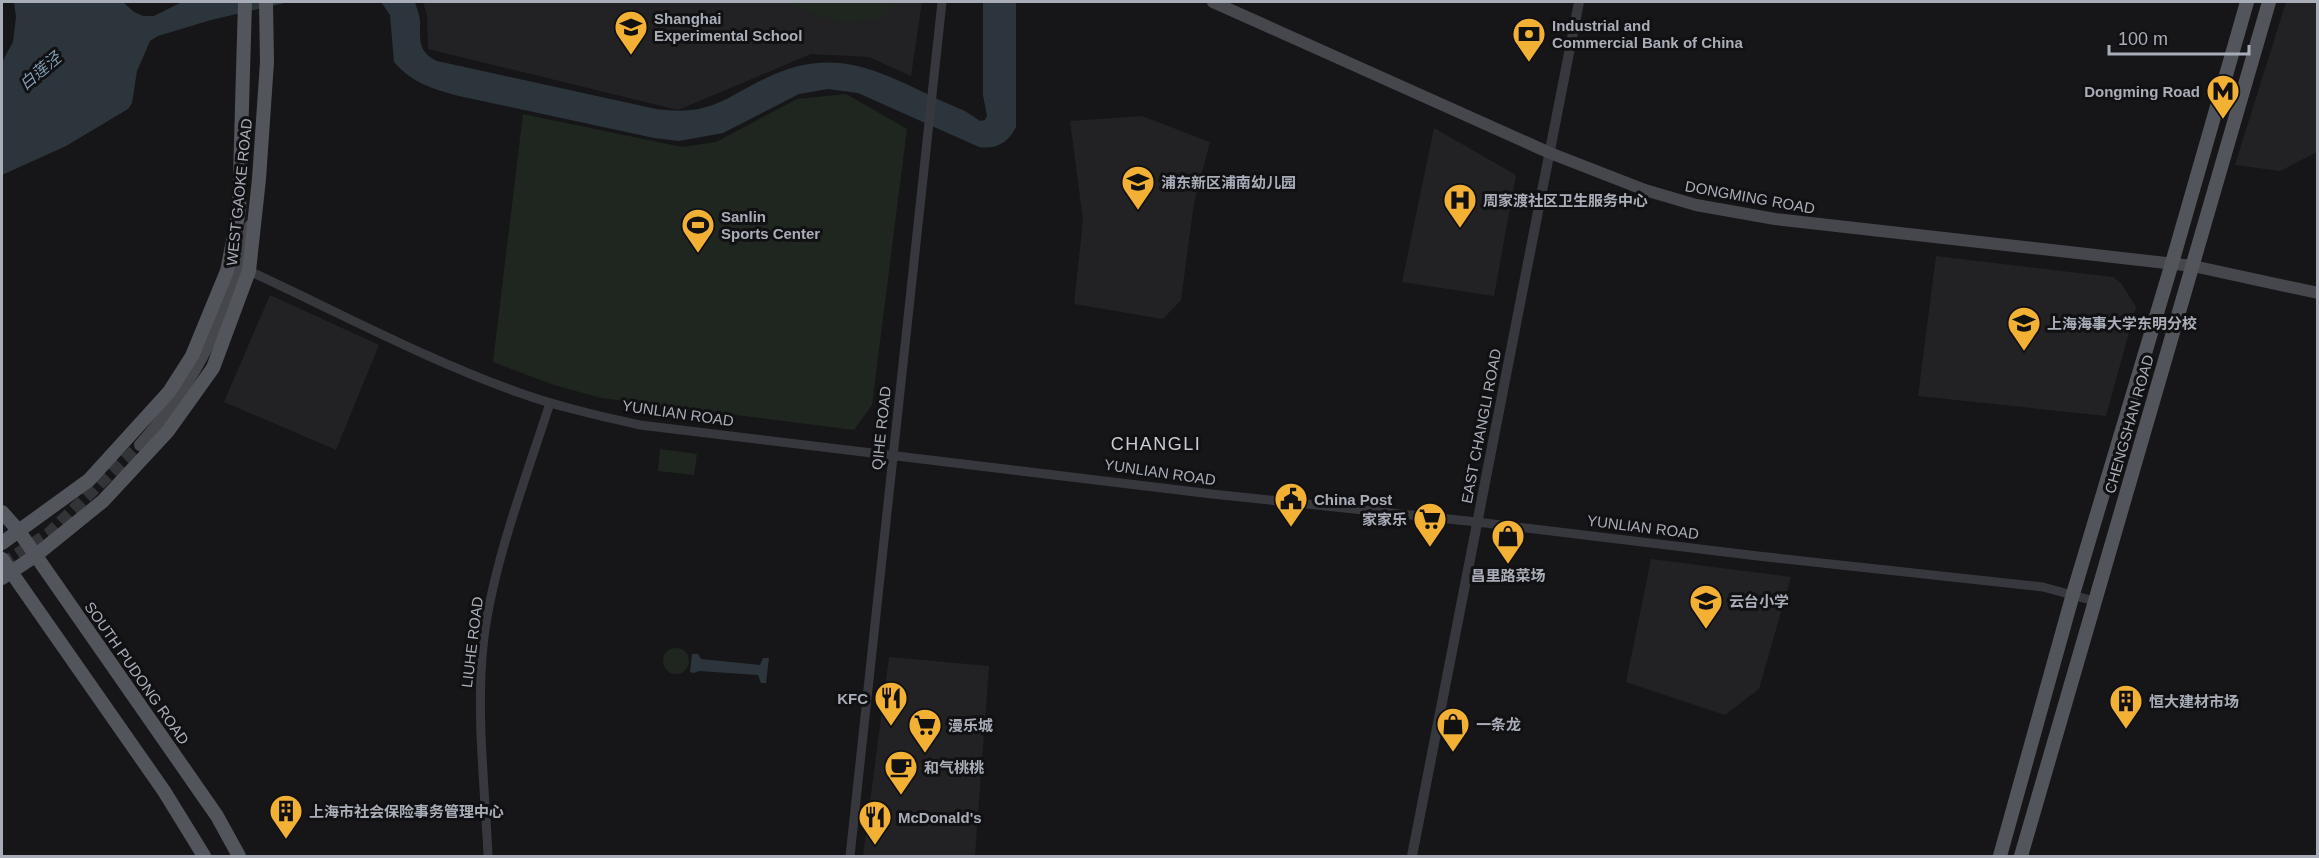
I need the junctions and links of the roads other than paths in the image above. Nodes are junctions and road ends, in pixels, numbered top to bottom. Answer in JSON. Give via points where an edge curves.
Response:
{"nodes":[{"id":1,"x":244,"y":2,"type":"edge"},
{"id":2,"x":266,"y":2,"type":"edge"},
{"id":3,"x":942,"y":2,"type":"edge"},
{"id":4,"x":1213,"y":2,"type":"edge"},
{"id":5,"x":1579,"y":2,"type":"edge"},
{"id":6,"x":2247,"y":2,"type":"edge"},
{"id":7,"x":2269,"y":2,"type":"edge"},
{"id":8,"x":1550,"y":153,"type":"junction"},
{"id":9,"x":257,"y":199,"type":"junction"},
{"id":10,"x":2172,"y":263,"type":"junction"},
{"id":11,"x":2193,"y":266,"type":"junction"},
{"id":12,"x":249,"y":271,"type":"junction"},
{"id":13,"x":2318,"y":293,"type":"edge"},
{"id":14,"x":550,"y":403,"type":"junction"},
{"id":15,"x":140,"y":445,"type":"tunnel mouth"},
{"id":16,"x":893,"y":457,"type":"junction"},
{"id":17,"x":2,"y":512,"type":"edge"},
{"id":18,"x":1477,"y":522,"type":"junction"},
{"id":19,"x":18,"y":530,"type":"junction"},
{"id":20,"x":2,"y":543,"type":"edge"},
{"id":21,"x":35,"y":556,"type":"junction"},
{"id":22,"x":2,"y":559,"type":"edge"},
{"id":23,"x":6,"y":575,"type":"edge"},
{"id":24,"x":2073,"y":594,"type":"junction"},
{"id":25,"x":2094,"y":601,"type":"junction"},
{"id":26,"x":204,"y":856,"type":"edge"},
{"id":27,"x":239,"y":856,"type":"edge"},
{"id":28,"x":488,"y":856,"type":"edge"},
{"id":29,"x":850,"y":856,"type":"edge"},
{"id":30,"x":1412,"y":856,"type":"edge"},
{"id":31,"x":2000,"y":856,"type":"edge"},
{"id":32,"x":2021,"y":856,"type":"edge"}],
"edges":[{"from":1,"to":19,"type":"main road","name":"WEST GAOKE ROAD","via":[[239,211],[227,271],[192,356],[169,393],[89,480]]},
{"from":2,"to":9,"type":"main road","name":"WEST GAOKE ROAD","via":[[267,62]]},
{"from":3,"to":16,"type":"street","name":"QIHE ROAD"},
{"from":4,"to":8,"type":"main road","name":"DONGMING ROAD"},
{"from":5,"to":8,"type":"street","name":"EAST CHANGLI ROAD"},
{"from":6,"to":10,"type":"main road","name":"CHENGSHAN ROAD"},
{"from":7,"to":11,"type":"main road","name":"CHENGSHAN ROAD"},
{"from":8,"to":10,"type":"main road","name":"DONGMING ROAD","via":[[1669,198],[1749,215]]},
{"from":8,"to":18,"type":"street","name":"EAST CHANGLI ROAD"},
{"from":9,"to":12,"type":"main road","name":"WEST GAOKE ROAD"},
{"from":9,"to":15,"type":"main road","via":[[235,282],[202,361]]},
{"from":10,"to":11,"type":"main road","name":"DONGMING ROAD"},
{"from":10,"to":24,"type":"main road","name":"CHENGSHAN ROAD"},
{"from":11,"to":13,"type":"main road","name":"DONGMING ROAD"},
{"from":11,"to":25,"type":"main road","name":"CHENGSHAN ROAD"},
{"from":12,"to":14,"type":"street","name":"YUNLIAN ROAD","via":[[449,364]]},
{"from":12,"to":21,"type":"main road","name":"WEST GAOKE ROAD","via":[[213,368],[168,431],[103,501]]},
{"from":14,"to":16,"type":"street","name":"YUNLIAN ROAD","via":[[640,425]]},
{"from":14,"to":28,"type":"street","name":"LIUHE ROAD","via":[[492,592],[483,645],[481,697]]},
{"from":16,"to":18,"type":"street","name":"YUNLIAN ROAD"},
{"from":16,"to":29,"type":"street","name":"QIHE ROAD"},
{"from":17,"to":19,"type":"main road","name":"SOUTH PUDONG ROAD"},
{"from":18,"to":24,"type":"street","name":"YUNLIAN ROAD","via":[[2043,587]]},
{"from":18,"to":30,"type":"street","name":"EAST CHANGLI ROAD"},
{"from":19,"to":20,"type":"main road","name":"WEST GAOKE ROAD"},
{"from":19,"to":21,"type":"main road","name":"SOUTH PUDONG ROAD"},
{"from":21,"to":23,"type":"main road","name":"WEST GAOKE ROAD"},
{"from":21,"to":27,"type":"main road","name":"SOUTH PUDONG ROAD","via":[[217,816]]},
{"from":22,"to":23,"type":"main road"},
{"from":23,"to":26,"type":"main road","via":[[164,790]]},
{"from":24,"to":25,"type":"street","name":"YUNLIAN ROAD"},
{"from":24,"to":31,"type":"main road","name":"CHENGSHAN ROAD"},
{"from":25,"to":32,"type":"main road","name":"CHENGSHAN ROAD"}]}
